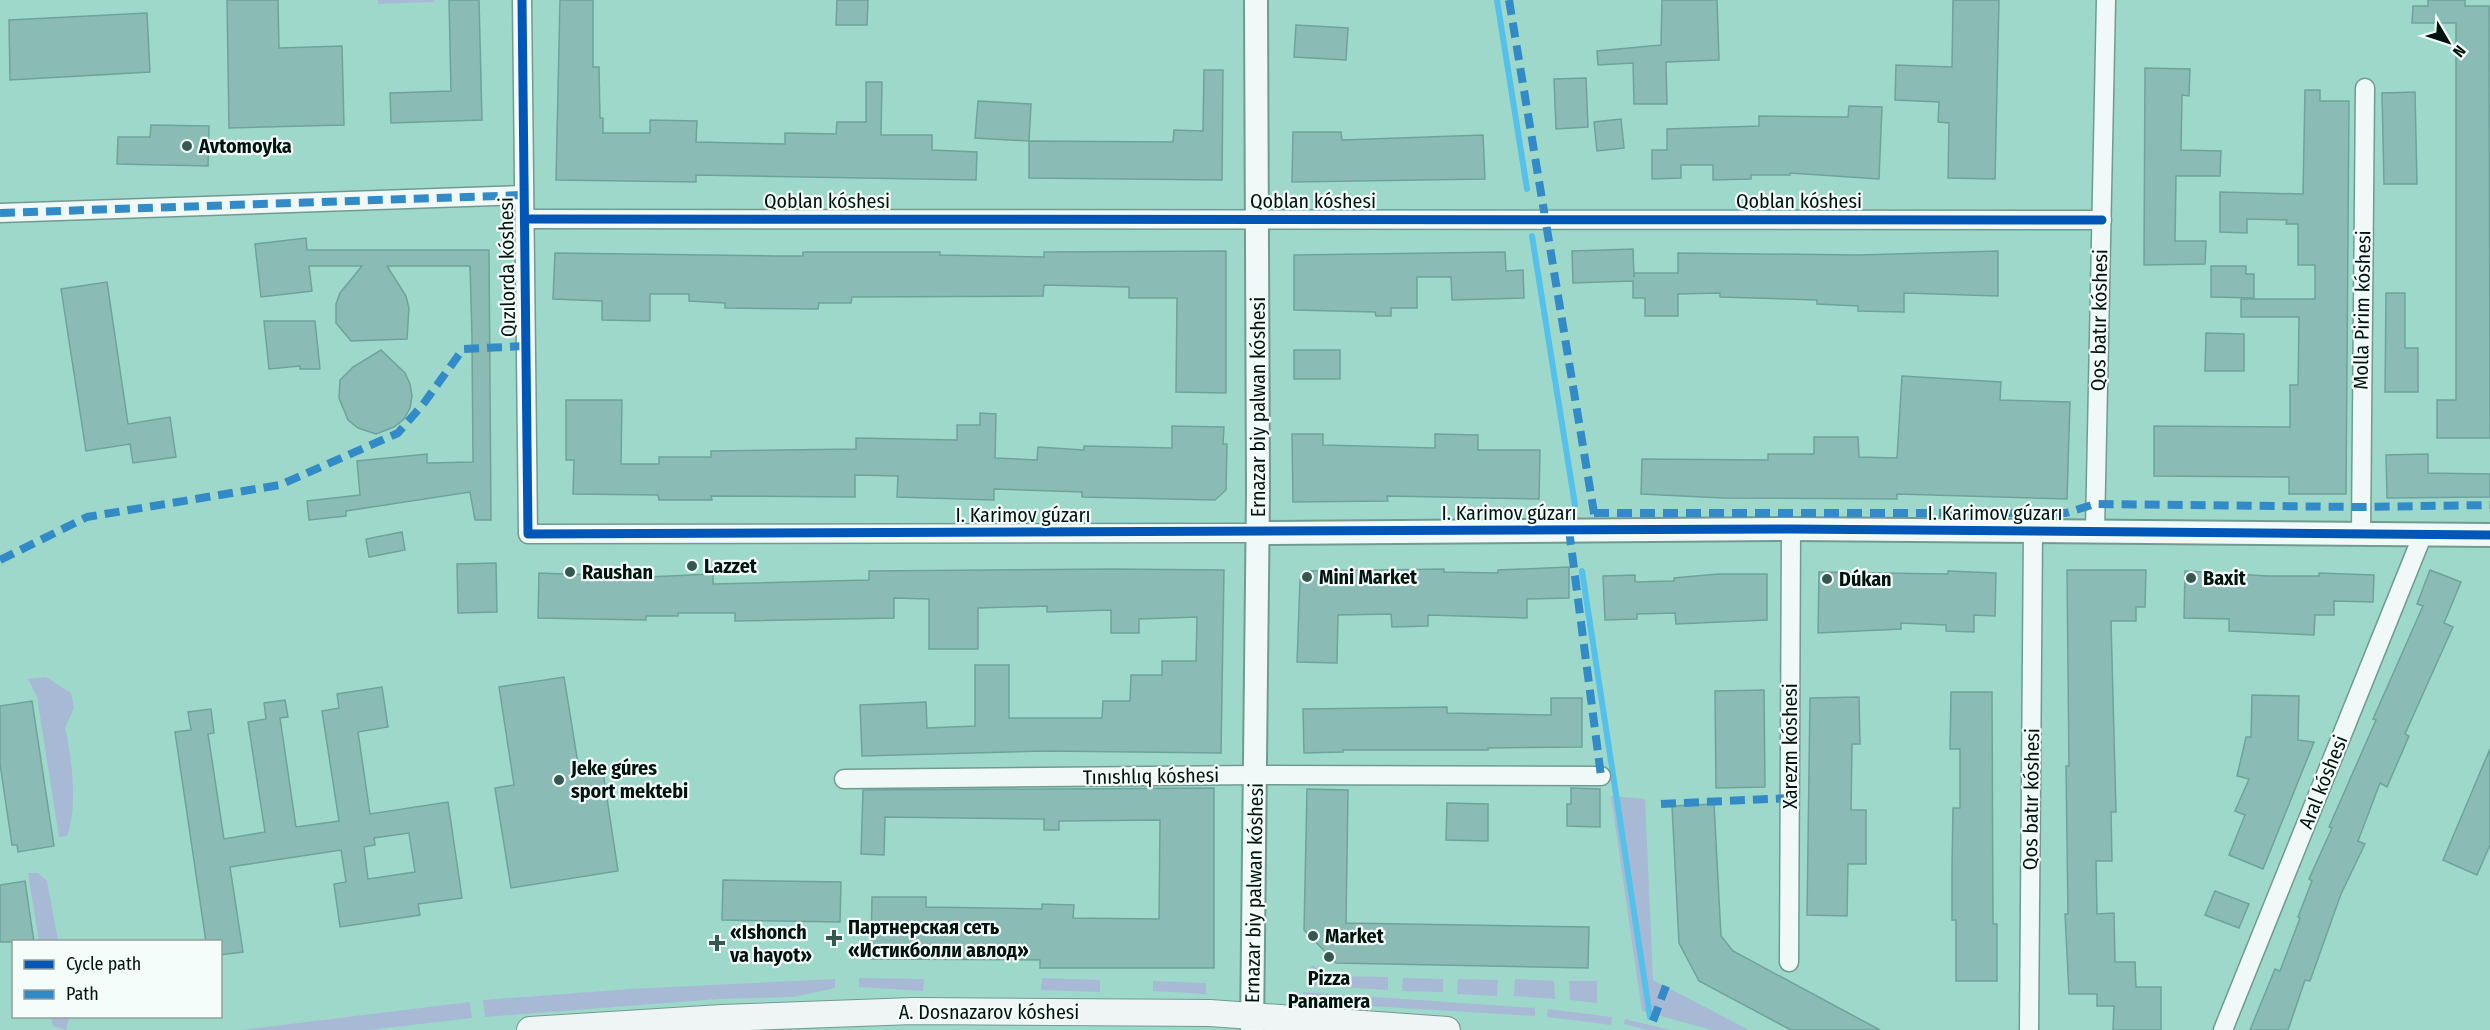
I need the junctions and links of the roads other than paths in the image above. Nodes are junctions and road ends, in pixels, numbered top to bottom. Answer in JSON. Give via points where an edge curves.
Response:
{"nodes":[{"id":1,"x":522,"y":0,"type":"edge"},
{"id":2,"x":1256,"y":0,"type":"edge"},
{"id":3,"x":2106,"y":0,"type":"edge"},
{"id":4,"x":2365,"y":88,"type":"dead end"},
{"id":5,"x":524,"y":195,"type":"junction"},
{"id":6,"x":0,"y":213,"type":"edge"},
{"id":7,"x":1259,"y":218,"type":"junction"},
{"id":8,"x":525,"y":219,"type":"junction"},
{"id":9,"x":2102,"y":220,"type":"junction"},
{"id":10,"x":1791,"y":529,"type":"junction"},
{"id":11,"x":2033,"y":531,"type":"junction"},
{"id":12,"x":2095,"y":531,"type":"junction"},
{"id":13,"x":1257,"y":533,"type":"junction"},
{"id":14,"x":2361,"y":533,"type":"junction"},
{"id":15,"x":528,"y":534,"type":"joint"},
{"id":16,"x":2423,"y":534,"type":"junction"},
{"id":17,"x":2490,"y":535,"type":"edge"},
{"id":18,"x":1256,"y":775,"type":"junction"},
{"id":19,"x":1601,"y":776,"type":"dead end"},
{"id":20,"x":844,"y":779,"type":"dead end"},
{"id":21,"x":1789,"y":962,"type":"dead end"},
{"id":22,"x":1253,"y":1022,"type":"edge"},
{"id":23,"x":530,"y":1030,"type":"edge"},
{"id":24,"x":1447,"y":1030,"type":"edge"},
{"id":25,"x":2029,"y":1030,"type":"edge"},
{"id":26,"x":2223,"y":1030,"type":"edge"}],
"edges":[{"from":1,"to":5,"type":"street","name":"Qızılorda kóshesi"},
{"from":2,"to":7,"type":"street","name":"Ernazar biy palwan kóshesi"},
{"from":3,"to":9,"type":"street","name":"Qos batır kóshesi"},
{"from":4,"to":14,"type":"street","name":"Molla Pirim kóshesi"},
{"from":5,"to":6,"type":"street"},
{"from":5,"to":8,"type":"street","name":"Qızılorda kóshesi"},
{"from":7,"to":8,"type":"street","name":"Qoblan kóshesi"},
{"from":7,"to":9,"type":"street","name":"Qoblan kóshesi"},
{"from":7,"to":13,"type":"street","name":"Ernazar biy palwan kóshesi"},
{"from":8,"to":15,"type":"street","name":"Qızılorda kóshesi"},
{"from":9,"to":12,"type":"street","name":"Qos batır kóshesi"},
{"from":10,"to":11,"type":"street","name":"I. Karimov gúzarı"},
{"from":10,"to":13,"type":"street","name":"I. Karimov gúzarı"},
{"from":10,"to":21,"type":"street","name":"Xarezm kóshesi"},
{"from":11,"to":12,"type":"street","name":"I. Karimov gúzarı"},
{"from":11,"to":25,"type":"street","name":"Qos batır kóshesi"},
{"from":12,"to":14,"type":"street","name":"I. Karimov gúzarı"},
{"from":13,"to":15,"type":"street","name":"I. Karimov gúzarı"},
{"from":13,"to":18,"type":"street","name":"Ernazar biy palwan kóshesi"},
{"from":14,"to":16,"type":"street","name":"I. Karimov gúzarı"},
{"from":16,"to":17,"type":"street","name":"I. Karimov gúzarı"},
{"from":16,"to":26,"type":"street","name":"Aral kóshesi"},
{"from":18,"to":19,"type":"street","name":"Tınıshlıq kóshesi"},
{"from":18,"to":20,"type":"street","name":"Tınıshlıq kóshesi"},
{"from":18,"to":22,"type":"street","name":"Ernazar biy palwan kóshesi"},
{"from":22,"to":23,"type":"main road","name":"A. Dosnazarov kóshesi","via":[[913,1011]]},
{"from":22,"to":24,"type":"main road","name":"A. Dosnazarov kóshesi"}]}
